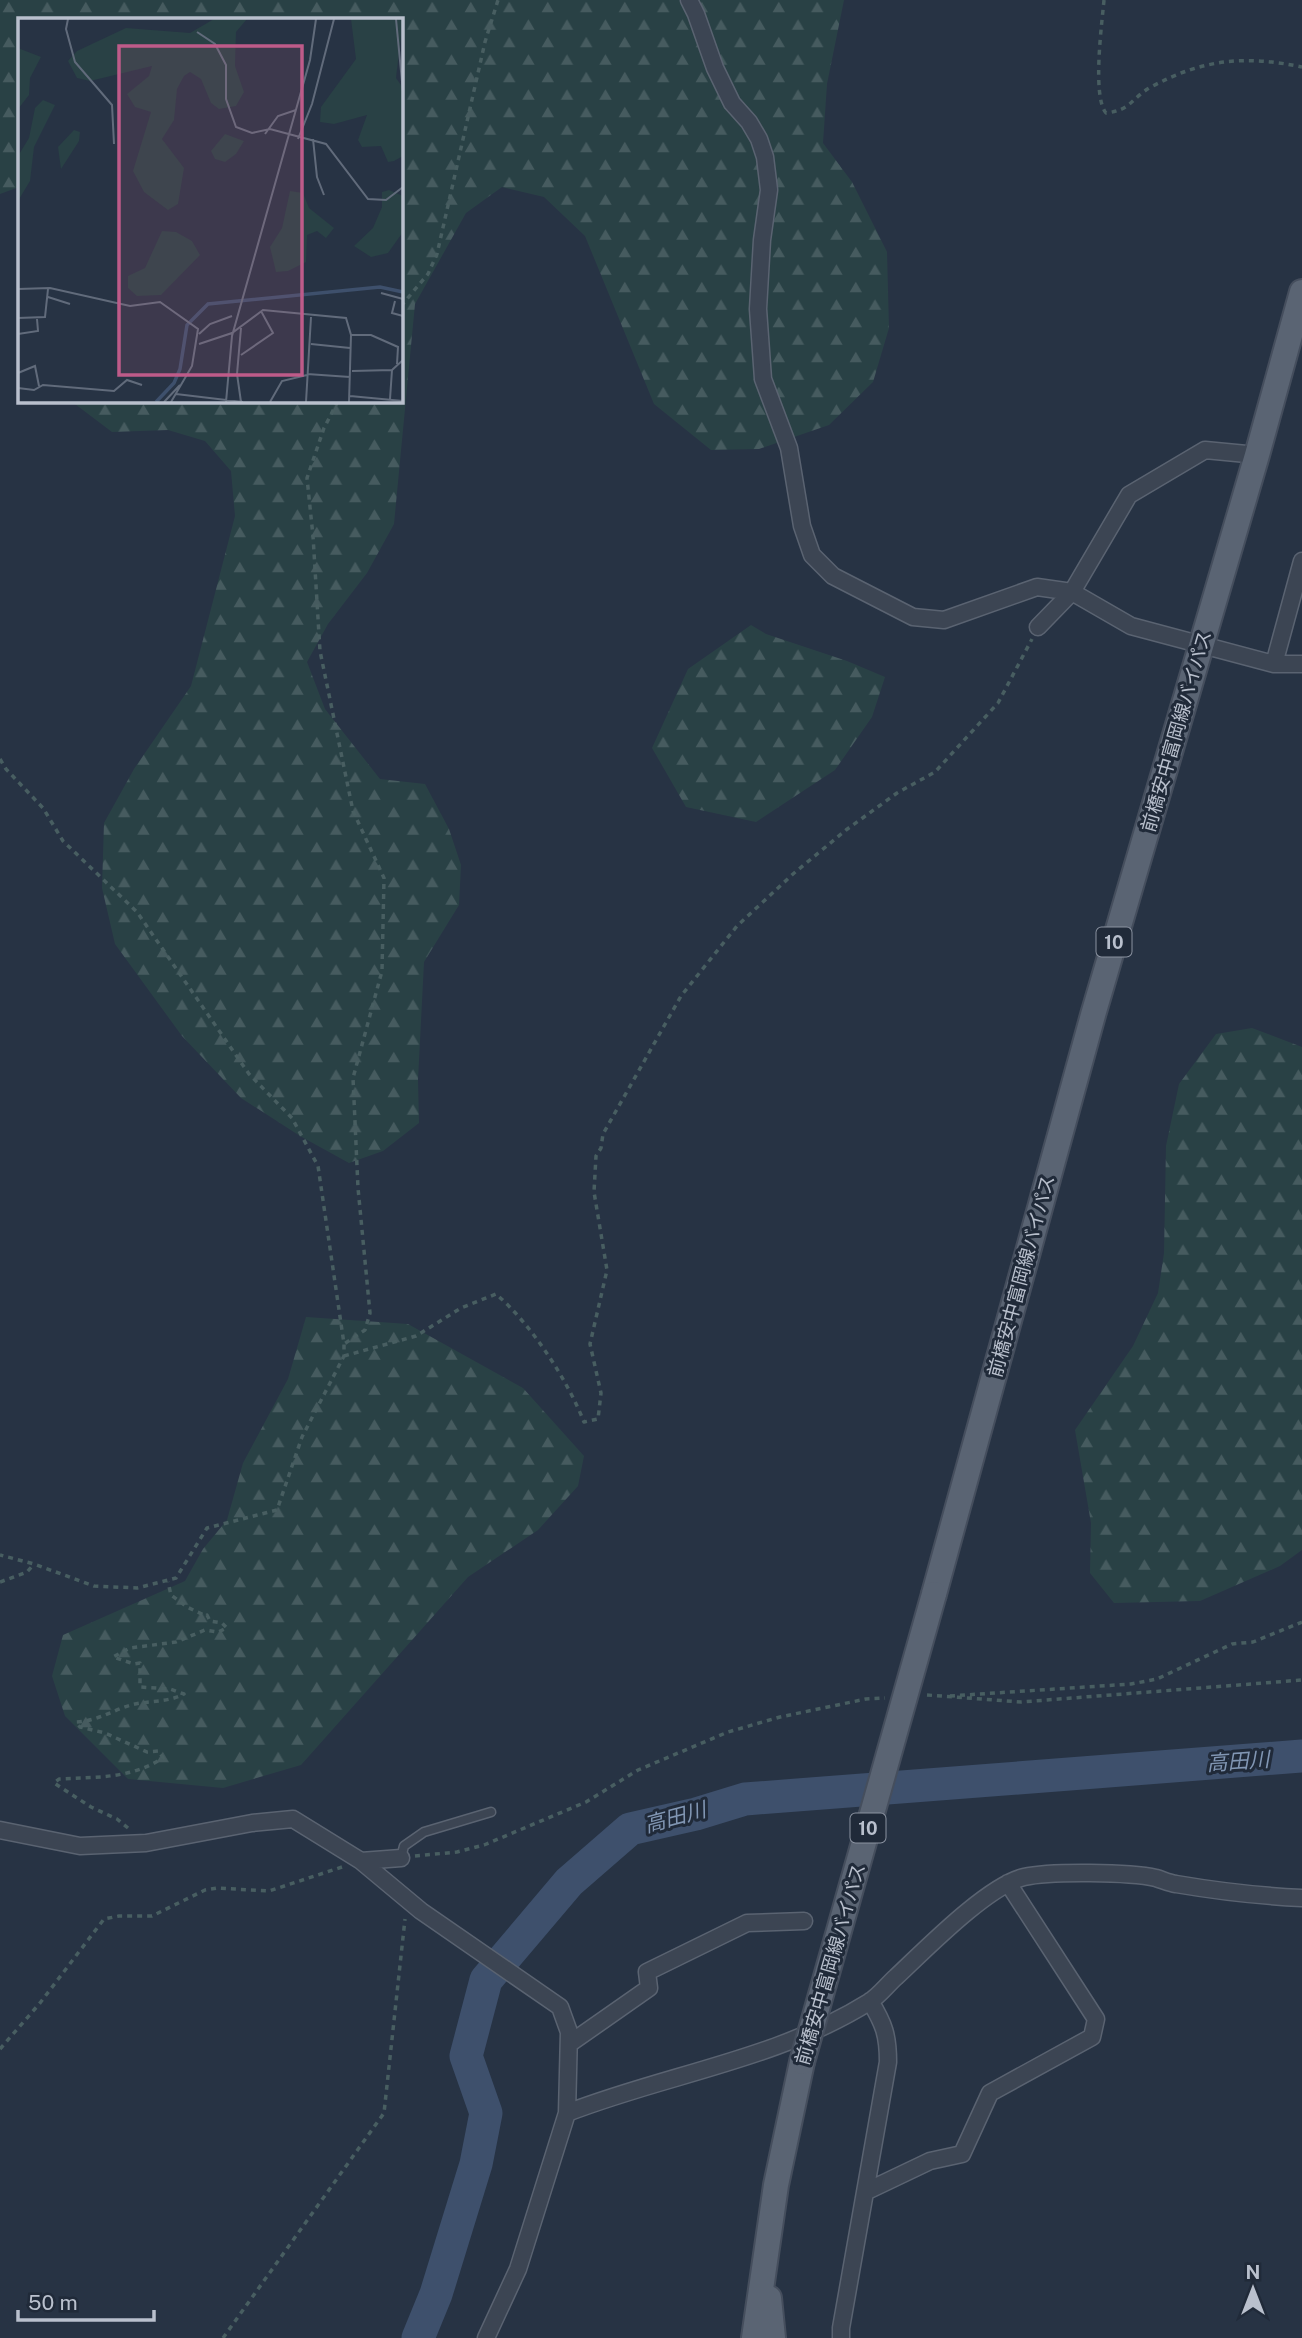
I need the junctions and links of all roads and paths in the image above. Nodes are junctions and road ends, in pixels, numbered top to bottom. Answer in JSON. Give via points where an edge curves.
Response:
{"nodes":[{"id":1,"x":498,"y":0,"type":"edge"},
{"id":2,"x":689,"y":0,"type":"edge"},
{"id":3,"x":1104,"y":0,"type":"edge"},
{"id":4,"x":1302,"y":66,"type":"edge"},
{"id":5,"x":1302,"y":292,"type":"edge"},
{"id":6,"x":402,"y":305,"type":"edge"},
{"id":7,"x":337,"y":402,"type":"edge"},
{"id":8,"x":1257,"y":455,"type":"junction"},
{"id":9,"x":1302,"y":561,"type":"edge"},
{"id":10,"x":1072,"y":592,"type":"junction"},
{"id":11,"x":1038,"y":627,"type":"joint"},
{"id":12,"x":1202,"y":644,"type":"junction"},
{"id":13,"x":1274,"y":664,"type":"junction"},
{"id":14,"x":1302,"y":664,"type":"edge"},
{"id":15,"x":0,"y":759,"type":"edge"},
{"id":16,"x":344,"y":1344,"type":"junction"},
{"id":17,"x":344,"y":1356,"type":"junction"},
{"id":18,"x":0,"y":1555,"type":"edge"},
{"id":19,"x":34,"y":1564,"type":"junction"},
{"id":20,"x":168,"y":1581,"type":"junction"},
{"id":21,"x":0,"y":1582,"type":"edge"},
{"id":22,"x":1302,"y":1622,"type":"edge"},
{"id":23,"x":1302,"y":1680,"type":"edge"},
{"id":24,"x":916,"y":1696,"type":"dead end"},
{"id":25,"x":941,"y":1697,"type":"junction"},
{"id":26,"x":891,"y":1698,"type":"dead end"},
{"id":27,"x":491,"y":1812,"type":"dead end"},
{"id":28,"x":0,"y":1830,"type":"edge"},
{"id":29,"x":146,"y":1843,"type":"junction"},
{"id":30,"x":401,"y":1858,"type":"junction"},
{"id":31,"x":360,"y":1861,"type":"junction"},
{"id":32,"x":1008,"y":1883,"type":"junction"},
{"id":33,"x":1302,"y":1898,"type":"edge"},
{"id":34,"x":407,"y":1899,"type":"junction"},
{"id":35,"x":804,"y":1921,"type":"dead end"},
{"id":36,"x":870,"y":2001,"type":"junction"},
{"id":37,"x":569,"y":2044,"type":"junction"},
{"id":38,"x":0,"y":2049,"type":"edge"},
{"id":39,"x":567,"y":2113,"type":"junction"},
{"id":40,"x":865,"y":2192,"type":"junction"},
{"id":41,"x":765,"y":2266,"type":"junction"},
{"id":42,"x":223,"y":2338,"type":"edge"},
{"id":43,"x":486,"y":2338,"type":"edge"},
{"id":44,"x":754,"y":2338,"type":"edge"},
{"id":45,"x":773,"y":2338,"type":"edge"},
{"id":46,"x":841,"y":2338,"type":"edge"}],
"edges":[{"from":1,"to":6,"type":"path","via":[[437,254],[428,274]]},
{"from":2,"to":10,"type":"street","via":[[715,68],[732,103],[759,139],[765,157],[769,190],[758,309],[764,379],[789,448],[802,526],[812,555],[833,576],[913,617],[944,620],[1037,587]]},
{"from":3,"to":4,"type":"path","via":[[1099,83],[1105,113],[1121,111],[1149,88],[1203,64],[1261,59]]},
{"from":5,"to":8,"type":"main road","name":"前橋安中富岡線バイパス","number":"10"},
{"from":7,"to":16,"type":"path","via":[[307,478],[320,651],[353,811],[384,878],[382,971],[354,1078],[358,1188],[370,1312],[365,1330]]},
{"from":8,"to":10,"type":"street","via":[[1205,450],[1129,495]]},
{"from":8,"to":12,"type":"main road","name":"前橋安中富岡線バイパス","number":"10"},
{"from":9,"to":13,"type":"street"},
{"from":10,"to":11,"type":"street"},
{"from":10,"to":12,"type":"street","via":[[1131,626]]},
{"from":11,"to":17,"type":"path","via":[[998,703],[935,772],[846,830],[737,926],[681,996],[603,1134],[596,1156],[594,1192],[607,1270],[590,1344],[601,1393],[598,1419],[584,1422],[574,1395],[516,1312],[496,1294],[461,1308],[416,1336]]},
{"from":12,"to":13,"type":"street"},
{"from":12,"to":41,"type":"main road","name":"前橋安中富岡線バイパス","number":"10","bridge":true,"via":[[1093,1015],[802,2062],[785,2135]]},
{"from":13,"to":14,"type":"street"},
{"from":15,"to":16,"type":"path","via":[[43,808],[63,841],[137,912],[249,1074],[292,1118],[318,1167]]},
{"from":16,"to":17,"type":"path"},
{"from":17,"to":20,"type":"path","via":[[302,1437],[277,1510],[208,1528],[176,1578]]},
{"from":18,"to":19,"type":"path"},
{"from":19,"to":20,"type":"path","via":[[94,1586],[136,1588]]},
{"from":19,"to":21,"type":"path","via":[[27,1572]]},
{"from":20,"to":29,"type":"path","via":[[171,1595],[227,1628],[130,1648],[114,1657],[139,1662],[141,1687],[184,1694],[76,1722],[147,1752],[159,1751],[163,1758],[134,1773],[54,1783],[117,1819]]},
{"from":22,"to":25,"type":"path","via":[[1253,1642],[1232,1644],[1157,1679]]},
{"from":23,"to":25,"type":"path","via":[[1021,1702]]},
{"from":24,"to":25,"type":"path"},
{"from":26,"to":30,"type":"path","via":[[866,1699],[728,1732],[638,1770],[586,1802],[484,1845]]},
{"from":27,"to":30,"type":"lane","via":[[424,1832],[404,1846]]},
{"from":28,"to":29,"type":"street","via":[[80,1846]]},
{"from":29,"to":31,"type":"street","via":[[293,1819]]},
{"from":30,"to":31,"type":"street"},
{"from":31,"to":34,"type":"street"},
{"from":31,"to":38,"type":"path","via":[[269,1891],[205,1890],[152,1916],[104,1919]]},
{"from":32,"to":33,"type":"street","via":[[1025,1877],[1088,1873]]},
{"from":32,"to":36,"type":"street"},
{"from":32,"to":40,"type":"street","via":[[1096,2019],[1091,2037],[990,2093],[962,2154],[930,2161]]},
{"from":34,"to":37,"type":"street","via":[[560,2007]]},
{"from":34,"to":42,"type":"path","via":[[384,2113]]},
{"from":35,"to":37,"type":"street","via":[[747,1923],[648,1972],[649,1988]]},
{"from":36,"to":39,"type":"street","via":[[774,2048]]},
{"from":36,"to":40,"type":"street","via":[[884,2024],[888,2062]]},
{"from":37,"to":39,"type":"street"},
{"from":39,"to":43,"type":"street","via":[[518,2269]]},
{"from":40,"to":46,"type":"street"},
{"from":41,"to":44,"type":"main road","name":"前橋安中富岡線バイパス","number":"10"},
{"from":41,"to":45,"type":"main road","name":"前橋安中富岡線バイパス","number":"10"}]}
